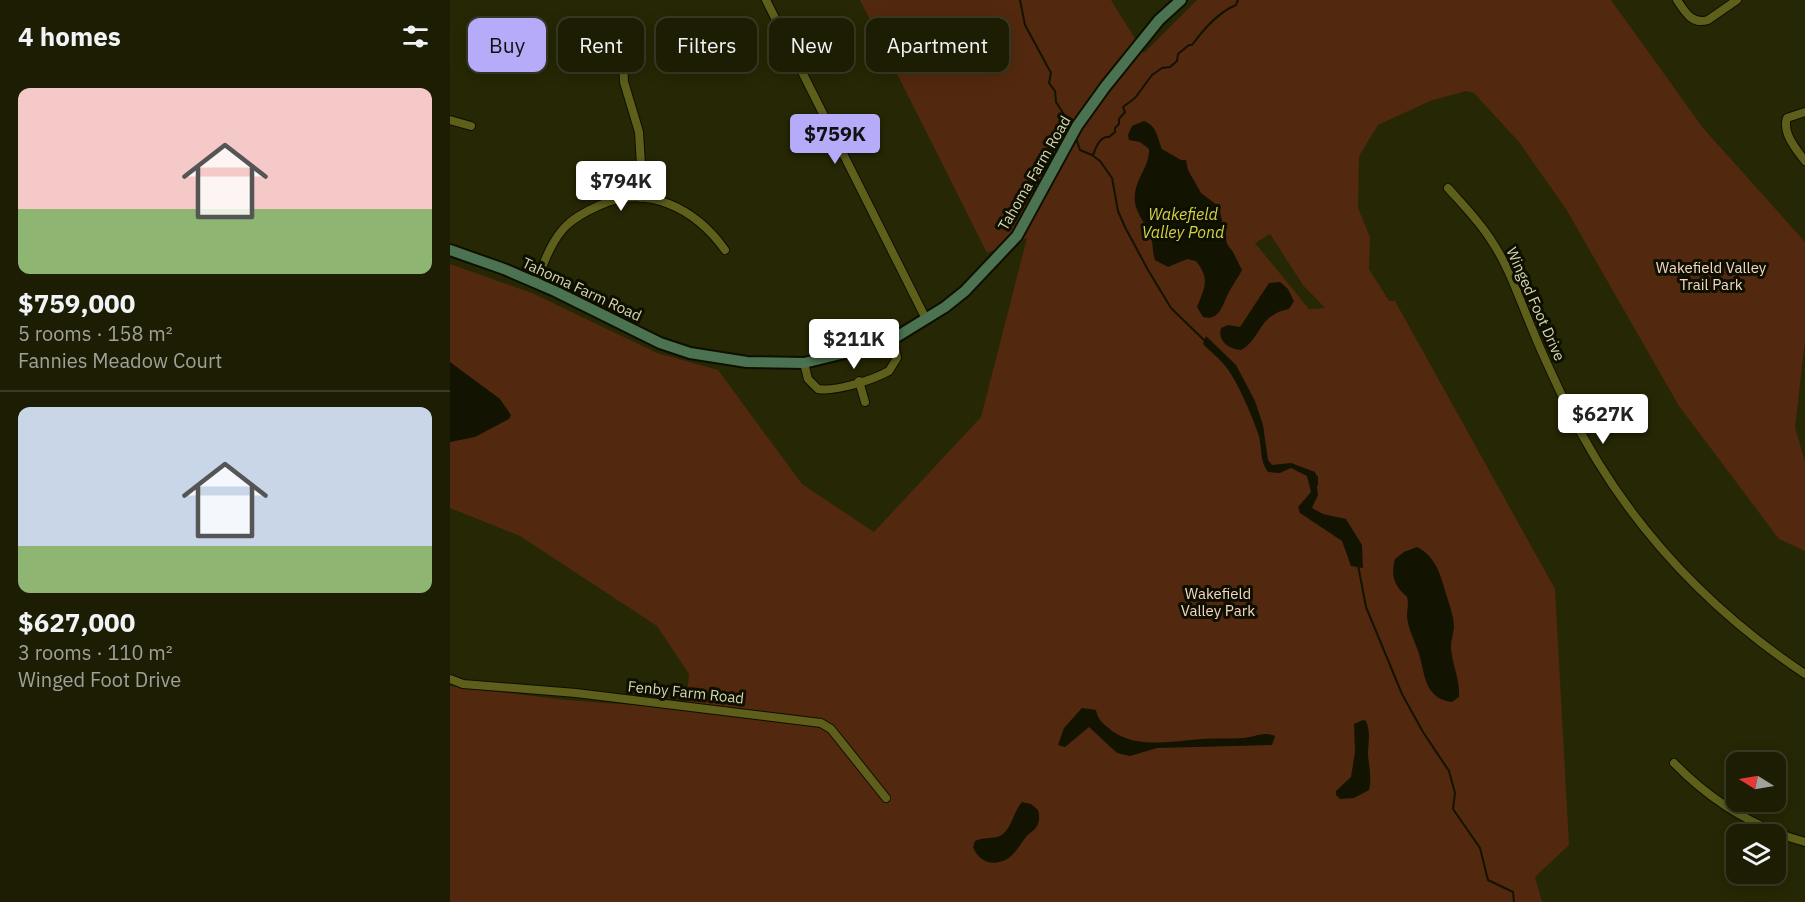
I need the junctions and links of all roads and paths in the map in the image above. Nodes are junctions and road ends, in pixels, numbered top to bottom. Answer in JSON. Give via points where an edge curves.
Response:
{"nodes":[{"id":1,"x":766,"y":0,"type":"edge"},
{"id":2,"x":1181,"y":0,"type":"edge"},
{"id":3,"x":1677,"y":0,"type":"edge"},
{"id":4,"x":1737,"y":0,"type":"edge"},
{"id":5,"x":624,"y":72,"type":"edge"},
{"id":6,"x":1805,"y":112,"type":"edge"},
{"id":7,"x":450,"y":120,"type":"edge"},
{"id":8,"x":471,"y":126,"type":"dead end"},
{"id":9,"x":1805,"y":161,"type":"edge"},
{"id":10,"x":1448,"y":188,"type":"dead end"},
{"id":11,"x":640,"y":198,"type":"junction"},
{"id":12,"x":450,"y":250,"type":"edge"},
{"id":13,"x":725,"y":250,"type":"dead end"},
{"id":14,"x":536,"y":282,"type":"junction"},
{"id":15,"x":926,"y":319,"type":"junction"},
{"id":16,"x":894,"y":339,"type":"junction"},
{"id":17,"x":804,"y":363,"type":"junction"},
{"id":18,"x":859,"y":381,"type":"junction"},
{"id":19,"x":865,"y":402,"type":"dead end"},
{"id":20,"x":1805,"y":674,"type":"edge"},
{"id":21,"x":450,"y":680,"type":"edge"},
{"id":22,"x":1674,"y":763,"type":"dead end"},
{"id":23,"x":886,"y":798,"type":"dead end"},
{"id":24,"x":1805,"y":842,"type":"edge"}],
"edges":[{"from":1,"to":15,"type":"street"},
{"from":2,"to":15,"type":"street","name":"Tahoma Farm Road","via":[[1160,20],[1077,126],[1017,237],[965,291]]},
{"from":3,"to":4,"type":"street","via":[[1689,18],[1702,22]]},
{"from":5,"to":11,"type":"street","via":[[639,132]]},
{"from":6,"to":9,"type":"street","via":[[1785,122]]},
{"from":7,"to":8,"type":"street"},
{"from":10,"to":20,"type":"street","name":"Winged Foot Drive","via":[[1499,254],[1567,406],[1617,492],[1653,539],[1708,598],[1749,634]]},
{"from":11,"to":13,"type":"street","via":[[685,211]]},
{"from":11,"to":14,"type":"street","via":[[602,204],[566,226]]},
{"from":12,"to":14,"type":"street","name":"Tahoma Farm Road"},
{"from":14,"to":17,"type":"street","name":"Tahoma Farm Road","via":[[660,343],[690,353],[747,362]]},
{"from":15,"to":16,"type":"street","name":"Tahoma Farm Road"},
{"from":16,"to":17,"type":"street","name":"Tahoma Farm Road"},
{"from":16,"to":18,"type":"street","via":[[897,358],[893,367],[884,374]]},
{"from":17,"to":18,"type":"street","via":[[808,378],[818,388],[830,389]]},
{"from":18,"to":19,"type":"street"},
{"from":21,"to":23,"type":"street","name":"Fenby Farm Road","via":[[821,723],[831,729]]},
{"from":22,"to":24,"type":"street","via":[[1736,813],[1779,835]]}]}
